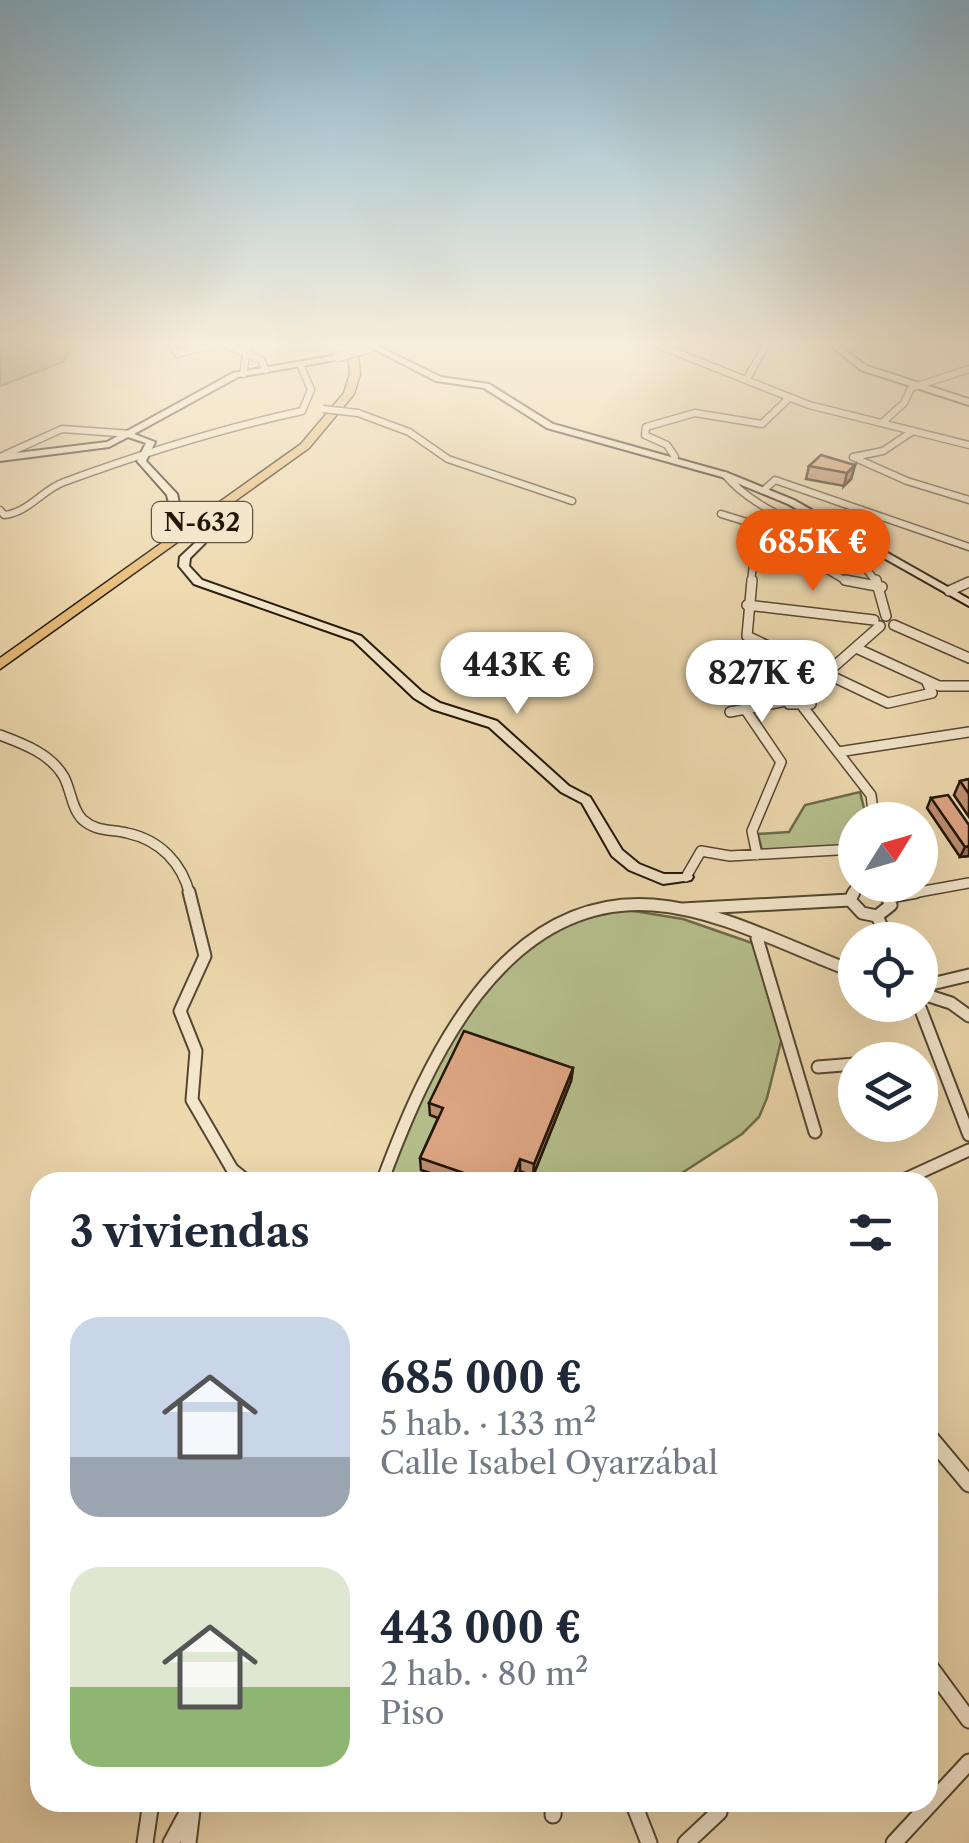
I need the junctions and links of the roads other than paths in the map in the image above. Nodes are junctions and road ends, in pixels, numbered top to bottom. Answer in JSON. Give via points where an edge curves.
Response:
{"nodes":[{"id":1,"x":58,"y":431,"type":"edge"},
{"id":2,"x":85,"y":431,"type":"edge"},
{"id":3,"x":137,"y":431,"type":"edge"},
{"id":4,"x":210,"y":431,"type":"edge"},
{"id":5,"x":318,"y":431,"type":"edge"},
{"id":6,"x":406,"y":431,"type":"edge"},
{"id":7,"x":566,"y":431,"type":"edge"},
{"id":8,"x":645,"y":431,"type":"edge"},
{"id":9,"x":913,"y":431,"type":"joint"},
{"id":10,"x":130,"y":435,"type":"junction"},
{"id":11,"x":969,"y":445,"type":"edge"},
{"id":12,"x":147,"y":451,"type":"junction"},
{"id":13,"x":873,"y":455,"type":"junction"},
{"id":14,"x":0,"y":457,"type":"edge"},
{"id":15,"x":675,"y":458,"type":"dead end"},
{"id":16,"x":890,"y":472,"type":"junction"},
{"id":17,"x":736,"y":485,"type":"junction"},
{"id":18,"x":758,"y":488,"type":"junction"},
{"id":19,"x":969,"y":500,"type":"edge"},
{"id":20,"x":572,"y":501,"type":"dead end"},
{"id":21,"x":0,"y":510,"type":"edge"},
{"id":22,"x":733,"y":516,"type":"dead end"},
{"id":23,"x":777,"y":542,"type":"junction"},
{"id":24,"x":969,"y":547,"type":"edge"},
{"id":25,"x":969,"y":586,"type":"edge"},
{"id":26,"x":882,"y":587,"type":"junction"},
{"id":27,"x":952,"y":593,"type":"junction"},
{"id":28,"x":969,"y":603,"type":"edge"},
{"id":29,"x":747,"y":604,"type":"junction"},
{"id":30,"x":886,"y":616,"type":"junction"},
{"id":31,"x":877,"y":623,"type":"junction"},
{"id":32,"x":894,"y":625,"type":"junction"},
{"id":33,"x":856,"y":648,"type":"junction"},
{"id":34,"x":969,"y":658,"type":"edge"},
{"id":35,"x":0,"y":665,"type":"edge"},
{"id":36,"x":826,"y":674,"type":"junction"},
{"id":37,"x":926,"y":680,"type":"junction"},
{"id":38,"x":780,"y":685,"type":"dead end"},
{"id":39,"x":969,"y":686,"type":"edge"},
{"id":40,"x":805,"y":692,"type":"junction"},
{"id":41,"x":788,"y":696,"type":"junction"},
{"id":42,"x":803,"y":707,"type":"junction"},
{"id":43,"x":744,"y":709,"type":"junction"},
{"id":44,"x":730,"y":712,"type":"dead end"},
{"id":45,"x":969,"y":732,"type":"edge"},
{"id":46,"x":0,"y":735,"type":"edge"},
{"id":47,"x":838,"y":752,"type":"junction"},
{"id":48,"x":872,"y":802,"type":"edge"},
{"id":49,"x":838,"y":850,"type":"edge"},
{"id":50,"x":757,"y":855,"type":"junction"},
{"id":51,"x":686,"y":877,"type":"joint"},
{"id":52,"x":969,"y":883,"type":"edge"},
{"id":53,"x":938,"y":889,"type":"edge"},
{"id":54,"x":838,"y":901,"type":"edge"},
{"id":55,"x":852,"y":902,"type":"edge"},
{"id":56,"x":890,"y":902,"type":"edge"},
{"id":57,"x":746,"y":908,"type":"junction"},
{"id":58,"x":676,"y":909,"type":"junction"},
{"id":59,"x":877,"y":916,"type":"junction"},
{"id":60,"x":880,"y":922,"type":"edge"},
{"id":61,"x":735,"y":930,"type":"junction"},
{"id":62,"x":757,"y":938,"type":"junction"},
{"id":63,"x":838,"y":966,"type":"edge"},
{"id":64,"x":969,"y":975,"type":"edge"},
{"id":65,"x":938,"y":987,"type":"edge"},
{"id":66,"x":938,"y":997,"type":"edge"},
{"id":67,"x":969,"y":1016,"type":"edge"},
{"id":68,"x":931,"y":1022,"type":"edge"},
{"id":69,"x":838,"y":1065,"type":"edge"},
{"id":70,"x":818,"y":1066,"type":"dead end"},
{"id":71,"x":815,"y":1132,"type":"dead end"},
{"id":72,"x":969,"y":1134,"type":"edge"},
{"id":73,"x":969,"y":1150,"type":"edge"},
{"id":74,"x":235,"y":1172,"type":"edge"},
{"id":75,"x":386,"y":1172,"type":"edge"},
{"id":76,"x":921,"y":1172,"type":"edge"},
{"id":77,"x":938,"y":1447,"type":"edge"},
{"id":78,"x":969,"y":1484,"type":"edge"},
{"id":79,"x":938,"y":1678,"type":"edge"},
{"id":80,"x":969,"y":1720,"type":"edge"},
{"id":81,"x":969,"y":1762,"type":"edge"},
{"id":82,"x":938,"y":1795,"type":"edge"},
{"id":83,"x":150,"y":1812,"type":"edge"},
{"id":84,"x":188,"y":1812,"type":"edge"},
{"id":85,"x":192,"y":1812,"type":"edge"},
{"id":86,"x":637,"y":1812,"type":"edge"},
{"id":87,"x":719,"y":1812,"type":"edge"},
{"id":88,"x":923,"y":1812,"type":"edge"},
{"id":89,"x":145,"y":1843,"type":"edge"},
{"id":90,"x":171,"y":1843,"type":"edge"},
{"id":91,"x":188,"y":1843,"type":"edge"},
{"id":92,"x":649,"y":1843,"type":"edge"},
{"id":93,"x":686,"y":1843,"type":"edge"},
{"id":94,"x":894,"y":1843,"type":"edge"}],
"edges":[{"from":1,"to":14,"type":"street"},
{"from":2,"to":10,"type":"street"},
{"from":3,"to":10,"type":"street"},
{"from":4,"to":12,"type":"street"},
{"from":5,"to":35,"type":"highway","number":"N-632"},
{"from":6,"to":20,"type":"street","bridge":true,"via":[[448,459]]},
{"from":7,"to":17,"type":"street"},
{"from":8,"to":15,"type":"street"},
{"from":9,"to":11,"type":"street"},
{"from":9,"to":13,"type":"street"},
{"from":10,"to":12,"type":"street","via":[[151,442]]},
{"from":10,"to":14,"type":"street","via":[[74,452]]},
{"from":12,"to":21,"type":"street","via":[[56,485],[17,514]]},
{"from":12,"to":51,"type":"street","bridge":true,"via":[[141,461],[176,504],[166,524],[200,543],[184,566],[198,582],[357,638],[418,695],[493,724],[586,800],[617,853],[634,867],[662,879]]},
{"from":13,"to":16,"type":"street"},
{"from":13,"to":16,"type":"street","via":[[852,458]]},
{"from":16,"to":19,"type":"street"},
{"from":17,"to":18,"type":"street"},
{"from":17,"to":26,"type":"street","via":[[858,558]]},
{"from":18,"to":24,"type":"street","via":[[775,480]]},
{"from":18,"to":27,"type":"street"},
{"from":22,"to":23,"type":"street"},
{"from":23,"to":26,"type":"street","via":[[846,580]]},
{"from":23,"to":29,"type":"street","via":[[754,553]]},
{"from":25,"to":27,"type":"street"},
{"from":26,"to":30,"type":"street"},
{"from":27,"to":28,"type":"street"},
{"from":29,"to":31,"type":"street"},
{"from":29,"to":36,"type":"street","via":[[747,636]]},
{"from":30,"to":31,"type":"street"},
{"from":30,"to":32,"type":"street"},
{"from":31,"to":32,"type":"street"},
{"from":31,"to":33,"type":"street"},
{"from":32,"to":34,"type":"street"},
{"from":33,"to":36,"type":"street"},
{"from":33,"to":37,"type":"street"},
{"from":36,"to":37,"type":"street","via":[[888,703],[932,692]]},
{"from":36,"to":40,"type":"street"},
{"from":37,"to":39,"type":"street"},
{"from":38,"to":41,"type":"street"},
{"from":40,"to":41,"type":"street"},
{"from":40,"to":42,"type":"street","via":[[812,701]]},
{"from":41,"to":42,"type":"street"},
{"from":41,"to":43,"type":"street"},
{"from":42,"to":47,"type":"street"},
{"from":43,"to":44,"type":"street"},
{"from":43,"to":50,"type":"street","via":[[781,762],[752,830]]},
{"from":45,"to":47,"type":"street"},
{"from":46,"to":74,"type":"street","via":[[34,748],[63,775],[80,818],[166,850],[185,875],[205,956],[180,1011],[196,1050],[192,1100]]},
{"from":47,"to":48,"type":"street"},
{"from":49,"to":50,"type":"street"},
{"from":50,"to":51,"type":"street","via":[[701,851]]},
{"from":52,"to":53,"type":"street"},
{"from":54,"to":57,"type":"street"},
{"from":55,"to":59,"type":"street"},
{"from":56,"to":59,"type":"street","via":[[890,910]]},
{"from":57,"to":58,"type":"street"},
{"from":57,"to":61,"type":"street","via":[[727,917]]},
{"from":58,"to":61,"type":"street"},
{"from":58,"to":75,"type":"street","via":[[627,904],[589,911],[553,925],[513,954],[443,1046]]},
{"from":59,"to":60,"type":"street"},
{"from":61,"to":62,"type":"street"},
{"from":62,"to":63,"type":"street"},
{"from":62,"to":71,"type":"street"},
{"from":64,"to":65,"type":"street"},
{"from":66,"to":67,"type":"street"},
{"from":68,"to":72,"type":"street"},
{"from":69,"to":70,"type":"street"},
{"from":73,"to":76,"type":"street"},
{"from":77,"to":78,"type":"street"},
{"from":79,"to":80,"type":"street"},
{"from":81,"to":82,"type":"street"},
{"from":83,"to":89,"type":"street"},
{"from":84,"to":90,"type":"street"},
{"from":85,"to":91,"type":"street"},
{"from":86,"to":92,"type":"street"},
{"from":87,"to":93,"type":"street"},
{"from":88,"to":94,"type":"street"}]}
